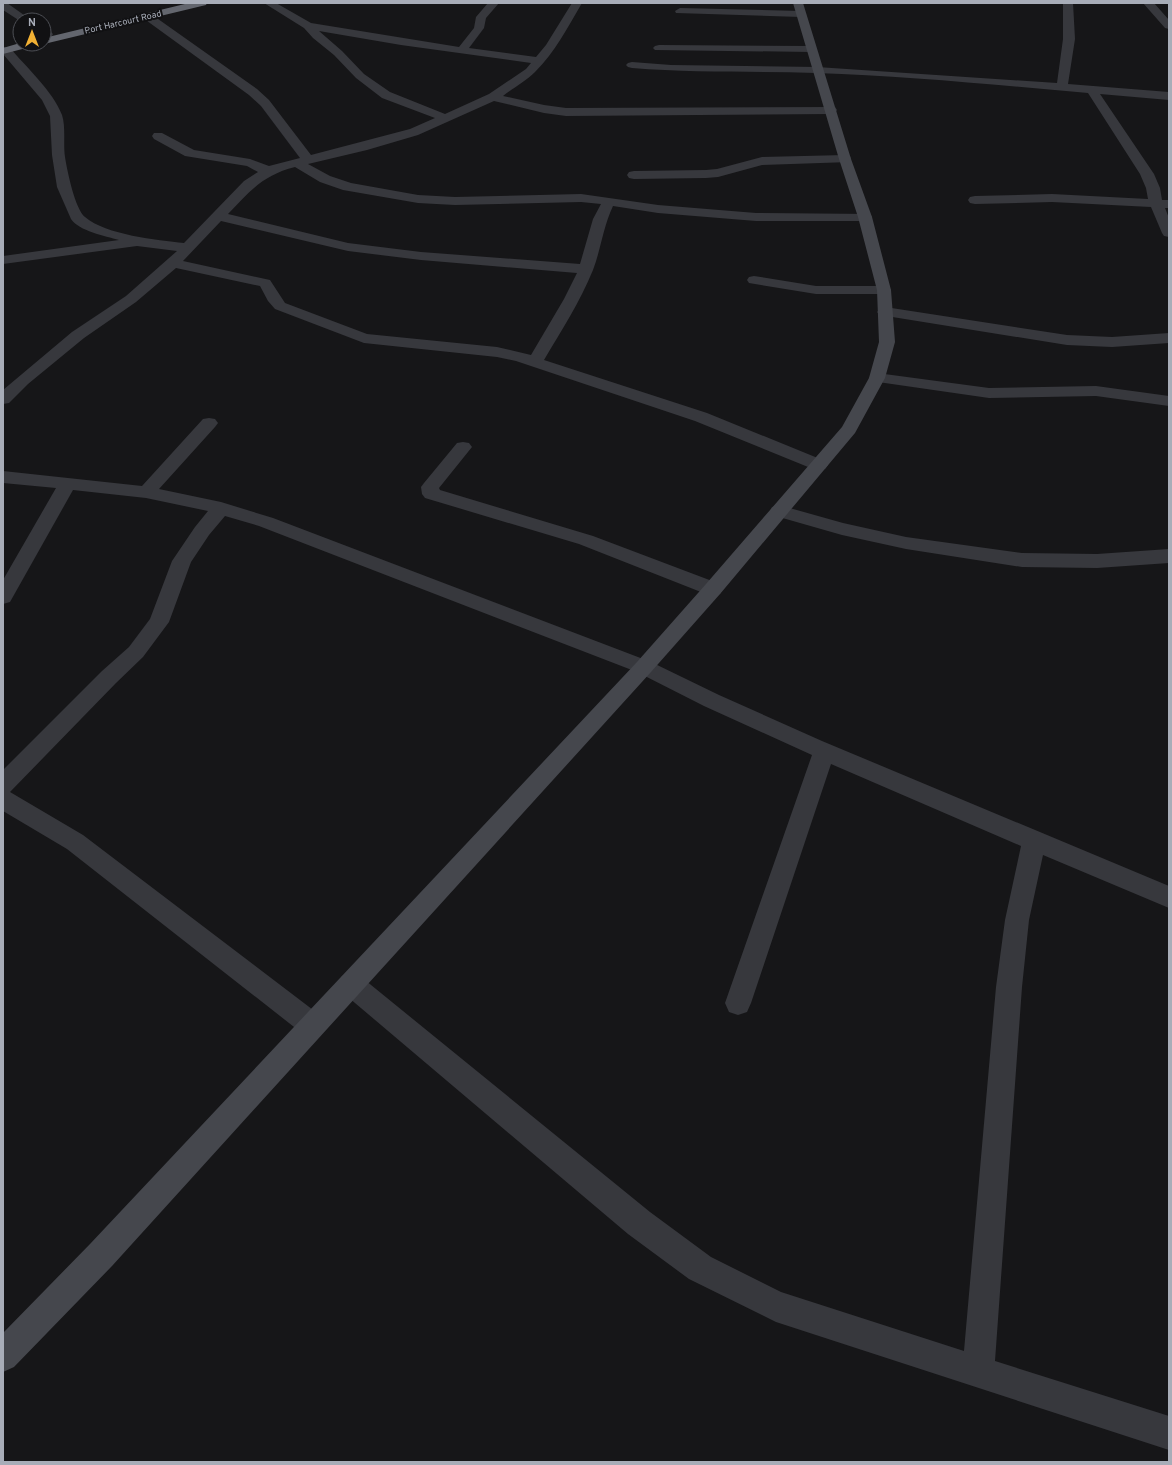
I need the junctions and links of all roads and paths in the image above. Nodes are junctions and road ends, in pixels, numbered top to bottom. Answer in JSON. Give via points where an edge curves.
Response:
{"nodes":[{"id":1,"x":179,"y":3,"type":"edge"},
{"id":2,"x":202,"y":3,"type":"edge"},
{"id":3,"x":269,"y":3,"type":"edge"},
{"id":4,"x":494,"y":3,"type":"edge"},
{"id":5,"x":577,"y":3,"type":"edge"},
{"id":6,"x":1068,"y":3,"type":"edge"},
{"id":7,"x":1148,"y":3,"type":"edge"},
{"id":8,"x":3,"y":5,"type":"edge"},
{"id":9,"x":799,"y":9,"type":"edge"},
{"id":10,"x":680,"y":11,"type":"dead end"},
{"id":11,"x":14,"y":12,"type":"edge"},
{"id":12,"x":147,"y":16,"type":"junction"},
{"id":13,"x":308,"y":26,"type":"junction"},
{"id":14,"x":1169,"y":26,"type":"edge"},
{"id":15,"x":52,"y":33,"type":"edge"},
{"id":16,"x":52,"y":34,"type":"edge"},
{"id":17,"x":4,"y":48,"type":"edge"},
{"id":18,"x":659,"y":48,"type":"dead end"},
{"id":19,"x":812,"y":49,"type":"junction"},
{"id":20,"x":461,"y":50,"type":"junction"},
{"id":21,"x":539,"y":61,"type":"junction"},
{"id":22,"x":632,"y":65,"type":"dead end"},
{"id":23,"x":817,"y":70,"type":"junction"},
{"id":24,"x":1062,"y":87,"type":"junction"},
{"id":25,"x":1091,"y":89,"type":"junction"},
{"id":26,"x":1169,"y":96,"type":"edge"},
{"id":27,"x":493,"y":97,"type":"junction"},
{"id":28,"x":830,"y":110,"type":"junction"},
{"id":29,"x":445,"y":118,"type":"junction"},
{"id":30,"x":158,"y":136,"type":"dead end"},
{"id":31,"x":845,"y":159,"type":"junction"},
{"id":32,"x":302,"y":160,"type":"junction"},
{"id":33,"x":268,"y":171,"type":"junction"},
{"id":34,"x":634,"y":175,"type":"dead end"},
{"id":35,"x":975,"y":200,"type":"dead end"},
{"id":36,"x":609,"y":201,"type":"junction"},
{"id":37,"x":1162,"y":204,"type":"edge"},
{"id":38,"x":218,"y":216,"type":"junction"},
{"id":39,"x":865,"y":217,"type":"junction"},
{"id":40,"x":1169,"y":233,"type":"edge"},
{"id":41,"x":139,"y":242,"type":"junction"},
{"id":42,"x":187,"y":248,"type":"junction"},
{"id":43,"x":3,"y":260,"type":"edge"},
{"id":44,"x":173,"y":263,"type":"junction"},
{"id":45,"x":586,"y":269,"type":"junction"},
{"id":46,"x":754,"y":280,"type":"dead end"},
{"id":47,"x":884,"y":290,"type":"junction"},
{"id":48,"x":885,"y":312,"type":"junction"},
{"id":49,"x":1169,"y":338,"type":"edge"},
{"id":50,"x":535,"y":362,"type":"junction"},
{"id":51,"x":877,"y":378,"type":"junction"},
{"id":52,"x":3,"y":399,"type":"edge"},
{"id":53,"x":1169,"y":401,"type":"edge"},
{"id":54,"x":209,"y":424,"type":"dead end"},
{"id":55,"x":463,"y":447,"type":"dead end"},
{"id":56,"x":819,"y":465,"type":"junction"},
{"id":57,"x":3,"y":477,"type":"edge"},
{"id":58,"x":67,"y":484,"type":"junction"},
{"id":59,"x":146,"y":492,"type":"junction"},
{"id":60,"x":222,"y":508,"type":"junction"},
{"id":61,"x":779,"y":511,"type":"junction"},
{"id":62,"x":1169,"y":556,"type":"edge"},
{"id":63,"x":713,"y":589,"type":"junction"},
{"id":64,"x":3,"y":597,"type":"edge"},
{"id":65,"x":644,"y":667,"type":"junction"},
{"id":66,"x":824,"y":752,"type":"junction"},
{"id":67,"x":3,"y":785,"type":"edge"},
{"id":68,"x":3,"y":799,"type":"edge"},
{"id":69,"x":1034,"y":841,"type":"junction"},
{"id":70,"x":1169,"y":897,"type":"edge"},
{"id":71,"x":351,"y":984,"type":"junction"},
{"id":72,"x":738,"y":1003,"type":"dead end"},
{"id":73,"x":312,"y":1025,"type":"junction"},
{"id":74,"x":3,"y":1356,"type":"edge"},
{"id":75,"x":978,"y":1371,"type":"junction"},
{"id":76,"x":1169,"y":1432,"type":"edge"}],
"edges":[{"from":1,"to":15,"type":"highway","name":"Port Harcourt Road"},
{"from":2,"to":12,"type":"highway","name":"Port Harcourt Road"},
{"from":3,"to":13,"type":"street"},
{"from":4,"to":20,"type":"street","via":[[481,17],[479,28]]},
{"from":5,"to":21,"type":"street"},
{"from":6,"to":24,"type":"street","via":[[1069,39]]},
{"from":7,"to":14,"type":"street"},
{"from":8,"to":11,"type":"street"},
{"from":9,"to":10,"type":"street"},
{"from":9,"to":19,"type":"street"},
{"from":12,"to":16,"type":"highway","name":"Port Harcourt Road"},
{"from":12,"to":32,"type":"street","via":[[253,92],[265,104]]},
{"from":13,"to":20,"type":"street"},
{"from":13,"to":29,"type":"street","via":[[360,76],[386,95]]},
{"from":17,"to":41,"type":"street","via":[[47,99],[56,116],[58,155],[63,181],[78,219],[96,229]]},
{"from":18,"to":19,"type":"street"},
{"from":19,"to":23,"type":"street"},
{"from":20,"to":21,"type":"street"},
{"from":21,"to":27,"type":"street","via":[[530,71]]},
{"from":22,"to":23,"type":"street"},
{"from":23,"to":24,"type":"street"},
{"from":23,"to":28,"type":"street"},
{"from":24,"to":25,"type":"street"},
{"from":25,"to":26,"type":"street"},
{"from":25,"to":37,"type":"street","via":[[1147,174]]},
{"from":27,"to":28,"type":"street","via":[[566,112]]},
{"from":27,"to":29,"type":"street"},
{"from":28,"to":31,"type":"street"},
{"from":29,"to":32,"type":"street","via":[[414,132]]},
{"from":30,"to":33,"type":"street","via":[[190,153],[250,163]]},
{"from":31,"to":34,"type":"street","via":[[762,161],[706,174]]},
{"from":31,"to":39,"type":"street"},
{"from":32,"to":33,"type":"street"},
{"from":32,"to":36,"type":"street","via":[[325,179],[348,187],[418,199],[455,201],[560,198]]},
{"from":33,"to":38,"type":"street","via":[[249,184]]},
{"from":35,"to":37,"type":"street","via":[[1052,198]]},
{"from":36,"to":39,"type":"street","via":[[658,209],[756,217]]},
{"from":36,"to":45,"type":"street","via":[[594,236]]},
{"from":37,"to":40,"type":"street"},
{"from":38,"to":42,"type":"street"},
{"from":38,"to":45,"type":"street","via":[[348,247],[421,256]]},
{"from":39,"to":47,"type":"street"},
{"from":41,"to":42,"type":"street"},
{"from":41,"to":43,"type":"street"},
{"from":42,"to":44,"type":"street"},
{"from":44,"to":50,"type":"street","via":[[265,283],[280,306],[364,338],[496,352]]},
{"from":44,"to":52,"type":"street","via":[[131,299],[78,335]]},
{"from":45,"to":50,"type":"street","via":[[572,299]]},
{"from":46,"to":47,"type":"street","via":[[816,290]]},
{"from":47,"to":48,"type":"street"},
{"from":48,"to":49,"type":"street","via":[[1067,340],[1112,342]]},
{"from":48,"to":51,"type":"street","via":[[887,342]]},
{"from":50,"to":56,"type":"street","via":[[701,417]]},
{"from":51,"to":53,"type":"street","via":[[989,393],[1091,391]]},
{"from":51,"to":56,"type":"street","via":[[849,429]]},
{"from":54,"to":59,"type":"street"},
{"from":55,"to":63,"type":"street","via":[[430,488],[431,494],[586,540]]},
{"from":56,"to":61,"type":"street"},
{"from":57,"to":58,"type":"street"},
{"from":58,"to":59,"type":"street"},
{"from":58,"to":64,"type":"street"},
{"from":59,"to":60,"type":"street"},
{"from":60,"to":65,"type":"street","via":[[266,522]]},
{"from":60,"to":67,"type":"street","via":[[202,531],[182,561],[158,622],[136,652],[109,676]]},
{"from":61,"to":62,"type":"street","via":[[906,543],[1022,560],[1097,561]]},
{"from":61,"to":63,"type":"street"},
{"from":63,"to":65,"type":"street"},
{"from":65,"to":66,"type":"street"},
{"from":65,"to":71,"type":"street"},
{"from":66,"to":69,"type":"street"},
{"from":66,"to":72,"type":"street"},
{"from":68,"to":73,"type":"street","via":[[75,842]]},
{"from":69,"to":70,"type":"street"},
{"from":69,"to":75,"type":"street","via":[[1017,920],[1009,987]]},
{"from":71,"to":73,"type":"street"},
{"from":71,"to":75,"type":"street","via":[[639,1223],[700,1268],[776,1306]]},
{"from":73,"to":74,"type":"street","via":[[101,1255]]},
{"from":75,"to":76,"type":"street"}]}
